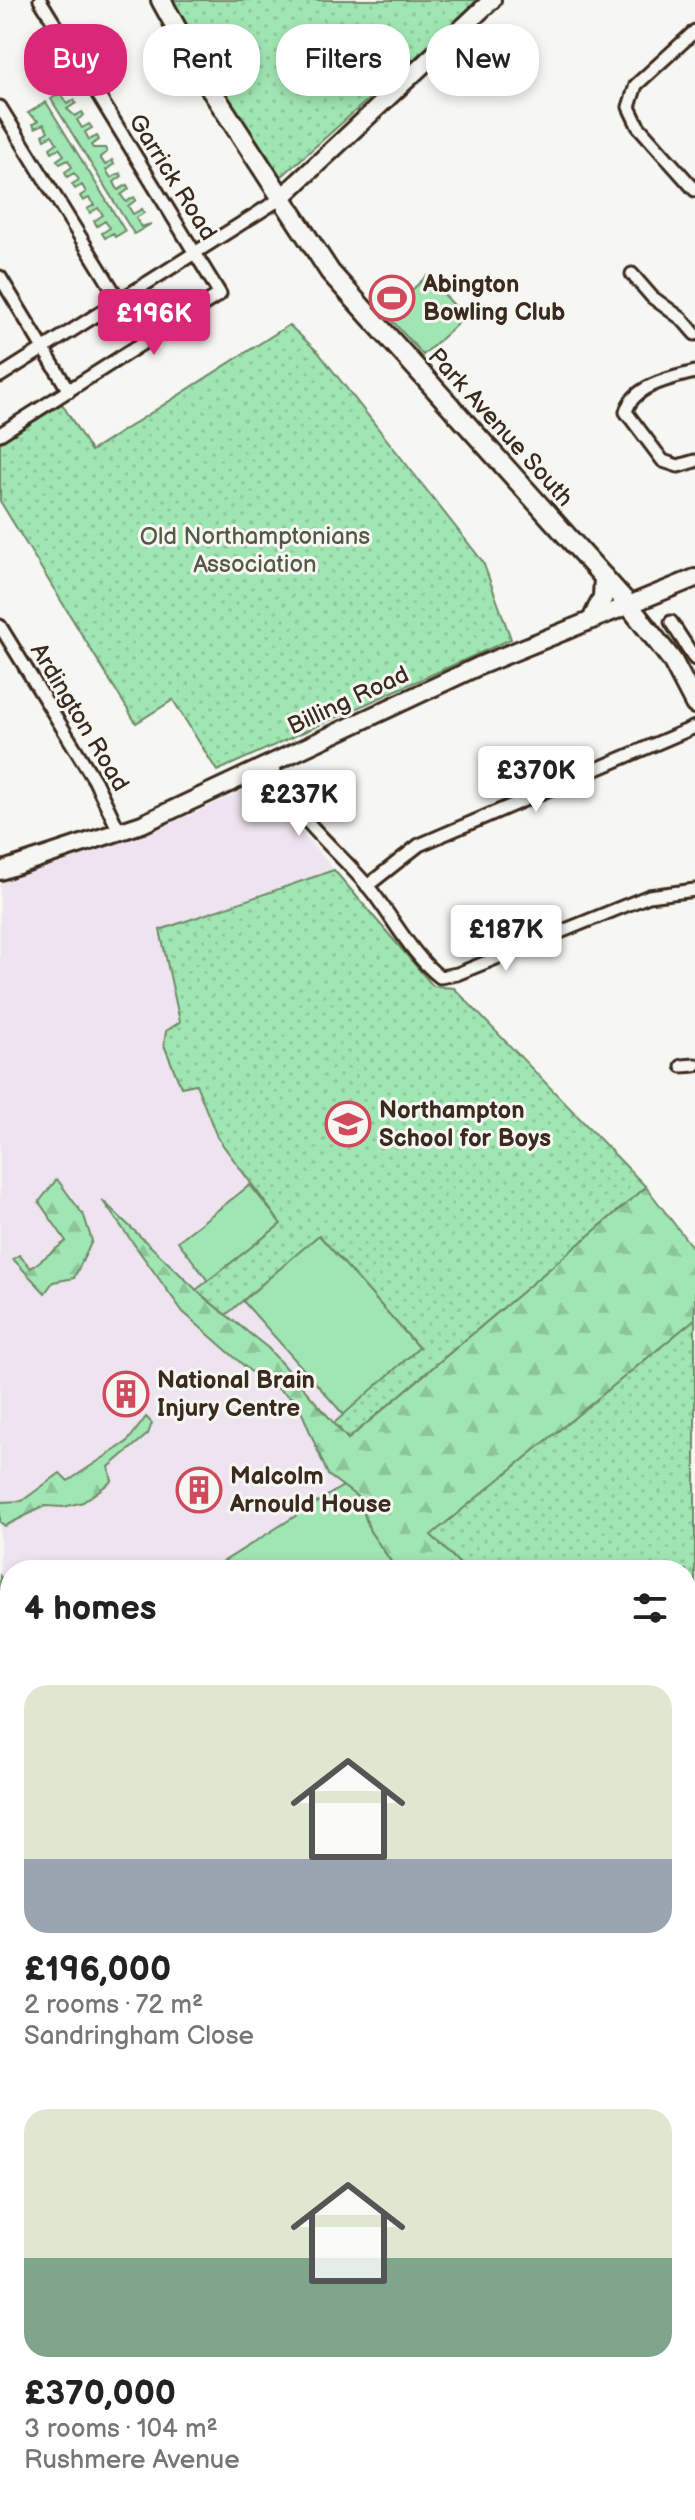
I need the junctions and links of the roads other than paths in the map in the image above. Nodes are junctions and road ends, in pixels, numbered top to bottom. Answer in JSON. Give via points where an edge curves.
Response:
{"nodes":[{"id":1,"x":40,"y":0,"type":"edge"},
{"id":2,"x":161,"y":0,"type":"edge"},
{"id":3,"x":492,"y":0,"type":"edge"},
{"id":4,"x":695,"y":31,"type":"edge"},
{"id":5,"x":0,"y":107,"type":"edge"},
{"id":6,"x":695,"y":190,"type":"edge"},
{"id":7,"x":280,"y":199,"type":"junction"},
{"id":8,"x":195,"y":253,"type":"junction"},
{"id":9,"x":632,"y":274,"type":"dead end"},
{"id":10,"x":0,"y":277,"type":"edge"},
{"id":11,"x":119,"y":301,"type":"junction"},
{"id":12,"x":695,"y":334,"type":"edge"},
{"id":13,"x":145,"y":342,"type":"junction"},
{"id":14,"x":44,"y":348,"type":"junction"},
{"id":15,"x":695,"y":372,"type":"edge"},
{"id":16,"x":0,"y":376,"type":"edge"},
{"id":17,"x":69,"y":391,"type":"junction"},
{"id":18,"x":0,"y":434,"type":"edge"},
{"id":19,"x":695,"y":461,"type":"edge"},
{"id":20,"x":604,"y":577,"type":"junction"},
{"id":21,"x":695,"y":578,"type":"edge"},
{"id":22,"x":627,"y":603,"type":"junction"},
{"id":23,"x":594,"y":616,"type":"junction"},
{"id":24,"x":671,"y":622,"type":"dead end"},
{"id":25,"x":0,"y":626,"type":"edge"},
{"id":26,"x":695,"y":659,"type":"edge"},
{"id":27,"x":695,"y":704,"type":"edge"},
{"id":28,"x":695,"y":727,"type":"edge"},
{"id":29,"x":271,"y":763,"type":"junction"},
{"id":30,"x":120,"y":833,"type":"junction"},
{"id":31,"x":0,"y":871,"type":"edge"},
{"id":32,"x":367,"y":886,"type":"junction"},
{"id":33,"x":695,"y":890,"type":"edge"}],
"edges":[{"from":1,"to":8,"type":"street","name":"Garrick Road"},
{"from":2,"to":7,"type":"main road","name":"Park Avenue South"},
{"from":3,"to":7,"type":"street"},
{"from":4,"to":6,"type":"street","via":[[636,85],[629,107],[638,126]]},
{"from":5,"to":11,"type":"street"},
{"from":7,"to":8,"type":"street"},
{"from":7,"to":20,"type":"main road","name":"Park Avenue South","via":[[344,289]]},
{"from":8,"to":11,"type":"street"},
{"from":8,"to":13,"type":"street","name":"Garrick Road","via":[[220,294]]},
{"from":9,"to":12,"type":"street"},
{"from":10,"to":14,"type":"street"},
{"from":11,"to":13,"type":"street"},
{"from":11,"to":14,"type":"street"},
{"from":13,"to":17,"type":"street"},
{"from":14,"to":16,"type":"street"},
{"from":14,"to":17,"type":"street"},
{"from":15,"to":19,"type":"street","via":[[645,390],[626,412],[663,461],[678,466]]},
{"from":17,"to":18,"type":"street"},
{"from":20,"to":22,"type":"main road","name":"Park Avenue South"},
{"from":20,"to":23,"type":"main road"},
{"from":21,"to":22,"type":"street","name":"Billing Road"},
{"from":22,"to":23,"type":"street","name":"Billing Road"},
{"from":22,"to":27,"type":"main road","name":"Park Avenue South","via":[[672,660]]},
{"from":23,"to":29,"type":"street","name":"Billing Road"},
{"from":24,"to":26,"type":"street"},
{"from":25,"to":30,"type":"street","name":"Ardington Road","via":[[95,781]]},
{"from":28,"to":32,"type":"street","via":[[419,845]]},
{"from":29,"to":30,"type":"street","name":"Billing Road"},
{"from":29,"to":32,"type":"street","via":[[281,790]]},
{"from":30,"to":31,"type":"street","name":"Billing Road"},
{"from":32,"to":33,"type":"street","via":[[434,973],[447,978],[649,896]]}]}
